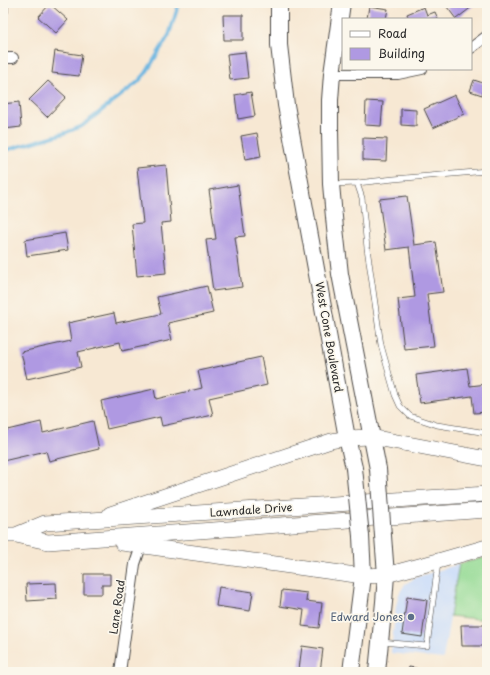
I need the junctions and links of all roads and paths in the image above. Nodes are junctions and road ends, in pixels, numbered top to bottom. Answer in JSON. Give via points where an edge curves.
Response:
{"nodes":[{"id":1,"x":279,"y":3,"type":"edge"},
{"id":2,"x":342,"y":3,"type":"edge"},
{"id":3,"x":487,"y":36,"type":"edge"},
{"id":4,"x":472,"y":47,"type":"edge"},
{"id":5,"x":417,"y":70,"type":"edge"},
{"id":6,"x":332,"y":74,"type":"junction"},
{"id":7,"x":487,"y":171,"type":"edge"},
{"id":8,"x":357,"y":183,"type":"junction"},
{"id":9,"x":331,"y":184,"type":"junction"},
{"id":10,"x":487,"y":433,"type":"edge"},
{"id":11,"x":371,"y":436,"type":"junction"},
{"id":12,"x":347,"y":438,"type":"junction"},
{"id":13,"x":487,"y":459,"type":"edge"},
{"id":14,"x":487,"y":494,"type":"edge"},
{"id":15,"x":487,"y":510,"type":"edge"},
{"id":16,"x":90,"y":520,"type":"junction"},
{"id":17,"x":10,"y":535,"type":"edge"},
{"id":18,"x":94,"y":539,"type":"junction"},
{"id":19,"x":141,"y":546,"type":"junction"},
{"id":20,"x":487,"y":547,"type":"edge"},
{"id":21,"x":438,"y":561,"type":"junction"},
{"id":22,"x":362,"y":576,"type":"junction"},
{"id":23,"x":386,"y":576,"type":"junction"},
{"id":24,"x":380,"y":642,"type":"junction"},
{"id":25,"x":120,"y":672,"type":"edge"},
{"id":26,"x":352,"y":672,"type":"edge"},
{"id":27,"x":377,"y":672,"type":"edge"}],
"edges":[{"from":1,"to":12,"type":"main road","name":"West Cone Boulevard","via":[[279,45],[286,105]]},
{"from":2,"to":6,"type":"main road","name":"West Cone Boulevard"},
{"from":3,"to":4,"type":"street"},
{"from":5,"to":6,"type":"street","via":[[398,74]]},
{"from":6,"to":9,"type":"main road","name":"West Cone Boulevard"},
{"from":7,"to":8,"type":"lane"},
{"from":8,"to":9,"type":"lane"},
{"from":8,"to":10,"type":"lane","via":[[362,198],[381,345],[400,406],[410,416],[437,425]]},
{"from":9,"to":11,"type":"main road","name":"West Cone Boulevard","via":[[340,274]]},
{"from":11,"to":12,"type":"main road"},
{"from":11,"to":13,"type":"main road"},
{"from":11,"to":23,"type":"main road","name":"West Cone Boulevard","bridge":true,"via":[[378,469]]},
{"from":12,"to":16,"type":"main road"},
{"from":12,"to":22,"type":"main road","name":"West Cone Boulevard","bridge":true,"via":[[354,468]]},
{"from":14,"to":16,"type":"main road","name":"Lawndale Drive"},
{"from":15,"to":18,"type":"main road","name":"Lawndale Drive"},
{"from":16,"to":17,"type":"main road","name":"Lawndale Drive","via":[[45,523]]},
{"from":17,"to":18,"type":"main road","name":"Lawndale Drive","via":[[48,542]]},
{"from":18,"to":19,"type":"main road"},
{"from":19,"to":22,"type":"main road"},
{"from":19,"to":25,"type":"street","name":"Lane Road","via":[[135,564]]},
{"from":20,"to":21,"type":"main road"},
{"from":21,"to":23,"type":"main road"},
{"from":21,"to":24,"type":"lane","via":[[426,646]]},
{"from":22,"to":23,"type":"main road"},
{"from":22,"to":26,"type":"main road","name":"West Cone Boulevard"},
{"from":23,"to":24,"type":"main road","name":"West Cone Boulevard"},
{"from":24,"to":27,"type":"main road","name":"West Cone Boulevard"}]}
